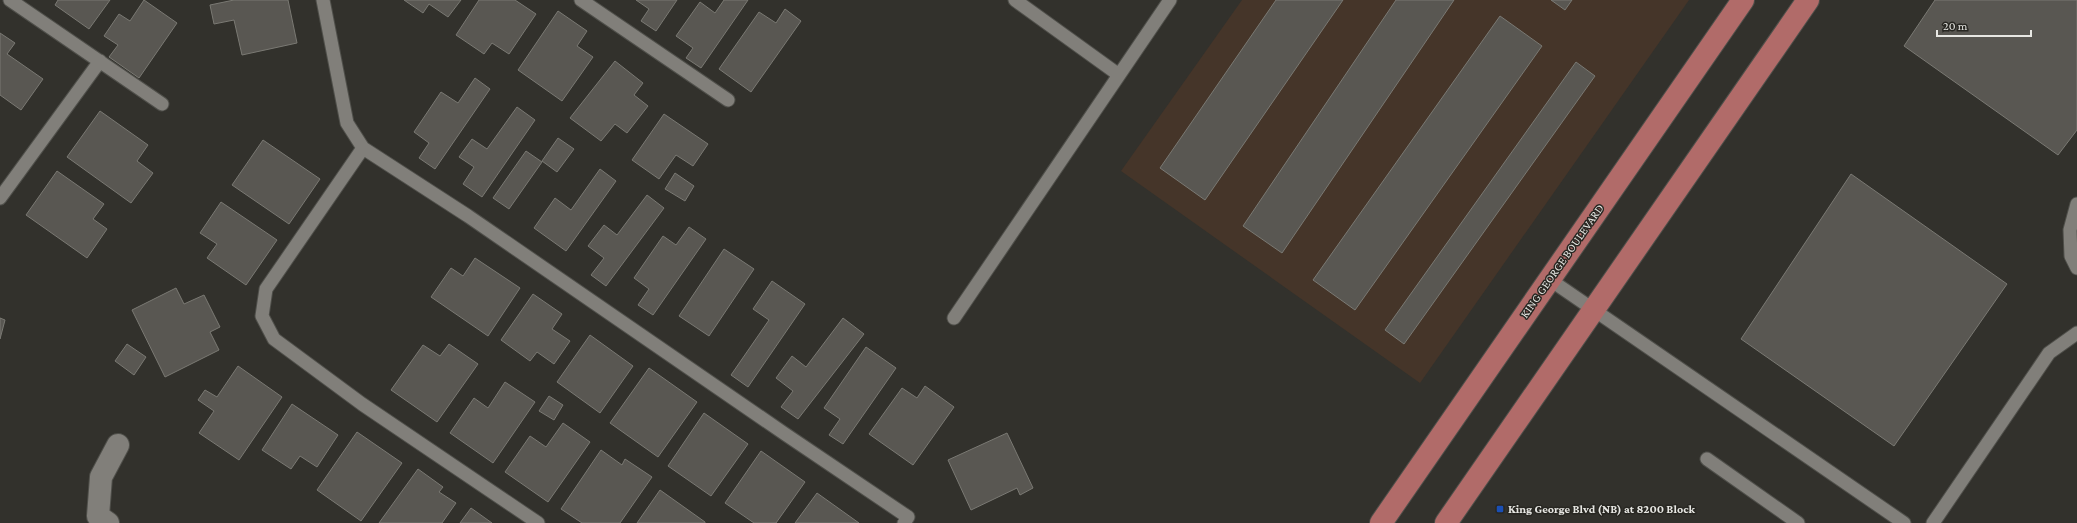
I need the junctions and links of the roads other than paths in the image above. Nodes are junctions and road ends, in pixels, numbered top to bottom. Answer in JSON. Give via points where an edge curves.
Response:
{"nodes":[{"id":1,"x":10,"y":0,"type":"edge"},
{"id":2,"x":323,"y":0,"type":"edge"},
{"id":3,"x":581,"y":0,"type":"edge"},
{"id":4,"x":1015,"y":0,"type":"edge"},
{"id":5,"x":1170,"y":0,"type":"edge"},
{"id":6,"x":1743,"y":0,"type":"edge"},
{"id":7,"x":1808,"y":0,"type":"edge"},
{"id":8,"x":100,"y":61,"type":"junction"},
{"id":9,"x":1119,"y":75,"type":"junction"},
{"id":10,"x":728,"y":100,"type":"dead end"},
{"id":11,"x":162,"y":104,"type":"dead end"},
{"id":12,"x":364,"y":148,"type":"junction"},
{"id":13,"x":0,"y":198,"type":"edge"},
{"id":14,"x":2077,"y":204,"type":"edge"},
{"id":15,"x":2077,"y":268,"type":"edge"},
{"id":16,"x":1549,"y":279,"type":"junction"},
{"id":17,"x":1594,"y":310,"type":"junction"},
{"id":18,"x":954,"y":318,"type":"dead end"},
{"id":19,"x":2077,"y":333,"type":"edge"},
{"id":20,"x":118,"y":445,"type":"dead end"},
{"id":21,"x":1707,"y":459,"type":"dead end"},
{"id":22,"x":96,"y":521,"type":"edge"},
{"id":23,"x":538,"y":523,"type":"edge"},
{"id":24,"x":904,"y":523,"type":"edge"},
{"id":25,"x":1380,"y":523,"type":"edge"},
{"id":26,"x":1446,"y":523,"type":"edge"},
{"id":27,"x":1798,"y":523,"type":"edge"},
{"id":28,"x":1904,"y":523,"type":"edge"},
{"id":29,"x":1933,"y":523,"type":"edge"}],
"edges":[{"from":1,"to":8,"type":"lane"},
{"from":2,"to":12,"type":"lane","via":[[347,123]]},
{"from":3,"to":10,"type":"lane"},
{"from":4,"to":9,"type":"lane"},
{"from":5,"to":9,"type":"lane"},
{"from":6,"to":16,"type":"main road","name":"KING GEORGE BOULEVARD"},
{"from":7,"to":17,"type":"main road"},
{"from":8,"to":11,"type":"lane"},
{"from":8,"to":13,"type":"lane"},
{"from":9,"to":18,"type":"lane"},
{"from":12,"to":23,"type":"lane","via":[[266,289],[262,316],[274,339],[362,404]]},
{"from":12,"to":24,"type":"lane","via":[[468,216],[908,517]]},
{"from":14,"to":15,"type":"lane","via":[[2070,230],[2070,256]]},
{"from":16,"to":17,"type":"lane"},
{"from":16,"to":25,"type":"main road","name":"KING GEORGE BOULEVARD"},
{"from":17,"to":26,"type":"main road"},
{"from":17,"to":28,"type":"lane"},
{"from":19,"to":29,"type":"lane","via":[[2049,354]]},
{"from":20,"to":22,"type":"street","via":[[101,477]]},
{"from":21,"to":27,"type":"lane"}]}
